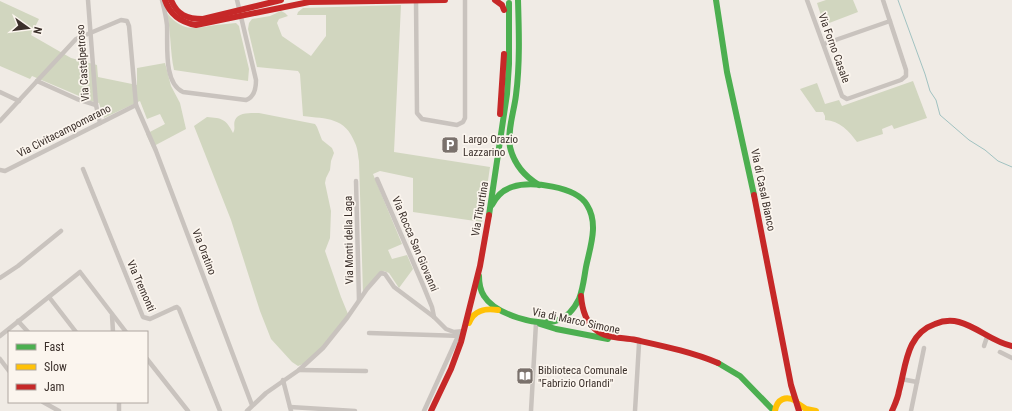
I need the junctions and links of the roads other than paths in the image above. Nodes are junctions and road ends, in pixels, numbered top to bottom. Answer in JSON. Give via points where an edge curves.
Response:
{"nodes":[{"id":1,"x":88,"y":0,"type":"edge"},
{"id":2,"x":162,"y":0,"type":"edge"},
{"id":3,"x":165,"y":0,"type":"edge"},
{"id":4,"x":170,"y":0,"type":"edge"},
{"id":5,"x":237,"y":0,"type":"edge"},
{"id":6,"x":281,"y":0,"type":"edge"},
{"id":7,"x":416,"y":0,"type":"edge"},
{"id":8,"x":445,"y":0,"type":"edge"},
{"id":9,"x":464,"y":0,"type":"edge"},
{"id":10,"x":495,"y":0,"type":"edge"},
{"id":11,"x":518,"y":0,"type":"edge"},
{"id":12,"x":716,"y":0,"type":"edge"},
{"id":13,"x":807,"y":0,"type":"edge"},
{"id":14,"x":883,"y":0,"type":"edge"},
{"id":15,"x":507,"y":1,"type":"edge"},
{"id":16,"x":291,"y":3,"type":"edge"},
{"id":17,"x":504,"y":10,"type":"junction"},
{"id":18,"x":240,"y":12,"type":"junction"},
{"id":19,"x":890,"y":21,"type":"junction"},
{"id":20,"x":90,"y":32,"type":"junction"},
{"id":21,"x":824,"y":44,"type":"junction"},
{"id":22,"x":37,"y":81,"type":"junction"},
{"id":23,"x":0,"y":92,"type":"edge"},
{"id":24,"x":19,"y":101,"type":"junction"},
{"id":25,"x":96,"y":105,"type":"junction"},
{"id":26,"x":136,"y":105,"type":"junction"},
{"id":27,"x":0,"y":121,"type":"edge"},
{"id":28,"x":100,"y":123,"type":"junction"},
{"id":29,"x":502,"y":134,"type":"junction"},
{"id":30,"x":83,"y":169,"type":"dead end"},
{"id":31,"x":0,"y":170,"type":"edge"},
{"id":32,"x":377,"y":179,"type":"dead end"},
{"id":33,"x":356,"y":181,"type":"dead end"},
{"id":34,"x":545,"y":187,"type":"junction"},
{"id":35,"x":490,"y":209,"type":"junction"},
{"id":36,"x":61,"y":231,"type":"dead end"},
{"id":37,"x":480,"y":266,"type":"junction"},
{"id":38,"x":0,"y":278,"type":"edge"},
{"id":39,"x":581,"y":293,"type":"junction"},
{"id":40,"x":49,"y":298,"type":"junction"},
{"id":41,"x":359,"y":300,"type":"junction"},
{"id":42,"x":502,"y":311,"type":"junction"},
{"id":43,"x":112,"y":314,"type":"junction"},
{"id":44,"x":434,"y":317,"type":"junction"},
{"id":45,"x":18,"y":321,"type":"junction"},
{"id":46,"x":538,"y":323,"type":"junction"},
{"id":47,"x":27,"y":331,"type":"edge"},
{"id":48,"x":75,"y":331,"type":"edge"},
{"id":49,"x":113,"y":331,"type":"edge"},
{"id":50,"x":125,"y":331,"type":"edge"},
{"id":51,"x":369,"y":333,"type":"dead end"},
{"id":52,"x":462,"y":333,"type":"junction"},
{"id":53,"x":0,"y":336,"type":"edge"},
{"id":54,"x":987,"y":337,"type":"junction"},
{"id":55,"x":639,"y":344,"type":"junction"},
{"id":56,"x":648,"y":344,"type":"junction"},
{"id":57,"x":984,"y":346,"type":"dead end"},
{"id":58,"x":1012,"y":346,"type":"edge"},
{"id":59,"x":924,"y":348,"type":"dead end"},
{"id":60,"x":1000,"y":352,"type":"dead end"},
{"id":61,"x":1012,"y":358,"type":"edge"},
{"id":62,"x":0,"y":360,"type":"edge"},
{"id":63,"x":148,"y":360,"type":"edge"},
{"id":64,"x":451,"y":369,"type":"junction"},
{"id":65,"x":8,"y":370,"type":"edge"},
{"id":66,"x":299,"y":370,"type":"junction"},
{"id":67,"x":366,"y":371,"type":"dead end"},
{"id":68,"x":901,"y":378,"type":"junction"},
{"id":69,"x":283,"y":380,"type":"junction"},
{"id":70,"x":917,"y":382,"type":"junction"},
{"id":71,"x":791,"y":385,"type":"junction"},
{"id":72,"x":763,"y":399,"type":"junction"},
{"id":73,"x":780,"y":400,"type":"junction"},
{"id":74,"x":797,"y":402,"type":"junction"},
{"id":75,"x":45,"y":403,"type":"edge"},
{"id":76,"x":252,"y":406,"type":"junction"},
{"id":77,"x":290,"y":409,"type":"edge"},
{"id":78,"x":56,"y":410,"type":"edge"},
{"id":79,"x":187,"y":411,"type":"edge"},
{"id":80,"x":220,"y":411,"type":"edge"},
{"id":81,"x":247,"y":411,"type":"edge"},
{"id":82,"x":355,"y":411,"type":"edge"},
{"id":83,"x":424,"y":411,"type":"edge"},
{"id":84,"x":431,"y":411,"type":"edge"},
{"id":85,"x":531,"y":411,"type":"edge"},
{"id":86,"x":635,"y":411,"type":"edge"},
{"id":87,"x":774,"y":411,"type":"edge"},
{"id":88,"x":799,"y":411,"type":"edge"},
{"id":89,"x":805,"y":411,"type":"edge"},
{"id":90,"x":892,"y":411,"type":"edge"},
{"id":91,"x":911,"y":411,"type":"edge"}],
"edges":[{"from":1,"to":20,"type":"street","name":"Via Castelpetroso"},
{"from":2,"to":18,"type":"street","via":[[169,70],[177,89],[243,101],[252,97],[256,80]]},
{"from":3,"to":18,"type":"main road","via":[[166,6],[176,18],[189,24],[203,24]]},
{"from":4,"to":18,"type":"main road","via":[[180,15],[194,19]]},
{"from":5,"to":18,"type":"street"},
{"from":6,"to":18,"type":"main road"},
{"from":7,"to":8,"type":"main road"},
{"from":7,"to":9,"type":"street","via":[[417,113],[422,119],[457,125],[465,118]]},
{"from":7,"to":16,"type":"main road"},
{"from":10,"to":17,"type":"main road"},
{"from":11,"to":34,"type":"main road","via":[[519,58],[510,147],[518,168],[530,179]]},
{"from":12,"to":71,"type":"main road","name":"Via di Casal Bianco","via":[[728,74],[762,231]]},
{"from":13,"to":21,"type":"street","name":"Via Forno Casale"},
{"from":14,"to":19,"type":"street","name":"Via Forno Casale"},
{"from":15,"to":17,"type":"main road"},
{"from":15,"to":29,"type":"main road","name":"Via Tiburtina","via":[[508,76]]},
{"from":16,"to":18,"type":"main road"},
{"from":17,"to":29,"type":"main road","via":[[504,62],[500,111]]},
{"from":19,"to":21,"type":"street"},
{"from":19,"to":21,"type":"street","name":"Via Forno Casale","via":[[907,72],[905,78],[896,82],[844,98]]},
{"from":20,"to":22,"type":"street","via":[[76,39]]},
{"from":20,"to":25,"type":"street","name":"Via Castelpetroso"},
{"from":20,"to":26,"type":"street","name":"Via Oratino","via":[[121,20],[128,23]]},
{"from":22,"to":24,"type":"street"},
{"from":22,"to":25,"type":"street"},
{"from":23,"to":24,"type":"street"},
{"from":24,"to":27,"type":"street"},
{"from":25,"to":28,"type":"street","name":"Via Castelpetroso"},
{"from":26,"to":28,"type":"street","name":"Via Civitacampomarano"},
{"from":26,"to":76,"type":"street","name":"Via Oratino","via":[[156,151]]},
{"from":28,"to":31,"type":"street","name":"Via Civitacampomarano","via":[[4,171]]},
{"from":29,"to":35,"type":"main road","name":"Via Tiburtina"},
{"from":30,"to":80,"type":"street","name":"Via Tremonti","via":[[143,317],[150,320],[178,308]]},
{"from":32,"to":44,"type":"street","name":"Via Rocca San Giovanni"},
{"from":33,"to":41,"type":"street","name":"Via Monti della Laga"},
{"from":34,"to":35,"type":"main road","via":[[510,187],[500,193]]},
{"from":34,"to":39,"type":"main road","via":[[580,197],[593,216],[593,230]]},
{"from":35,"to":37,"type":"main road","name":"Via Tiburtina"},
{"from":36,"to":38,"type":"street"},
{"from":37,"to":42,"type":"main road","name":"Via di Marco Simone","via":[[479,283],[484,295],[491,304]]},
{"from":37,"to":52,"type":"main road","name":"Via Tiburtina"},
{"from":39,"to":46,"type":"main road","via":[[576,306],[567,316],[555,322]]},
{"from":39,"to":56,"type":"main road","name":"Via di Marco Simone","via":[[584,314],[596,330],[605,335]]},
{"from":40,"to":43,"type":"street","via":[[80,272]]},
{"from":40,"to":45,"type":"street"},
{"from":40,"to":48,"type":"street"},
{"from":41,"to":44,"type":"street","via":[[378,275],[384,273],[396,288]]},
{"from":41,"to":66,"type":"street","via":[[326,344]]},
{"from":42,"to":46,"type":"main road","name":"Via di Marco Simone"},
{"from":42,"to":64,"type":"main road","name":"Via di Marco Simone","via":[[482,310],[472,316]]},
{"from":43,"to":49,"type":"street"},
{"from":43,"to":50,"type":"street"},
{"from":44,"to":52,"type":"street","via":[[448,331]]},
{"from":45,"to":47,"type":"street"},
{"from":45,"to":53,"type":"street"},
{"from":46,"to":55,"type":"main road","name":"Via di Marco Simone","via":[[556,329]]},
{"from":46,"to":85,"type":"street"},
{"from":51,"to":52,"type":"street"},
{"from":52,"to":64,"type":"main road","name":"Via Tiburtina"},
{"from":52,"to":83,"type":"street"},
{"from":54,"to":57,"type":"street"},
{"from":54,"to":58,"type":"main road"},
{"from":54,"to":68,"type":"main road","via":[[958,322],[943,322],[930,326],[914,339]]},
{"from":55,"to":56,"type":"main road","name":"Via di Marco Simone"},
{"from":55,"to":86,"type":"street"},
{"from":56,"to":72,"type":"main road","name":"Via di Marco Simone","via":[[686,352],[720,365],[742,377]]},
{"from":59,"to":70,"type":"street"},
{"from":60,"to":61,"type":"street"},
{"from":62,"to":65,"type":"street"},
{"from":63,"to":79,"type":"street"},
{"from":64,"to":84,"type":"main road","name":"Via Tiburtina"},
{"from":66,"to":67,"type":"street"},
{"from":66,"to":69,"type":"street"},
{"from":68,"to":70,"type":"street"},
{"from":68,"to":90,"type":"main road"},
{"from":69,"to":76,"type":"street"},
{"from":69,"to":77,"type":"street"},
{"from":70,"to":91,"type":"street"},
{"from":71,"to":73,"type":"main road","via":[[788,394]]},
{"from":71,"to":74,"type":"main road","name":"Via di Casal Bianco"},
{"from":72,"to":73,"type":"main road","via":[[772,403]]},
{"from":72,"to":87,"type":"main road","name":"Via di Marco Simone"},
{"from":73,"to":74,"type":"main road","via":[[790,398]]},
{"from":73,"to":87,"type":"main road"},
{"from":74,"to":88,"type":"main road","name":"Via di Casal Bianco"},
{"from":74,"to":89,"type":"main road","via":[[816,411]]},
{"from":75,"to":78,"type":"street"},
{"from":76,"to":81,"type":"street"},
{"from":77,"to":82,"type":"street"}]}
